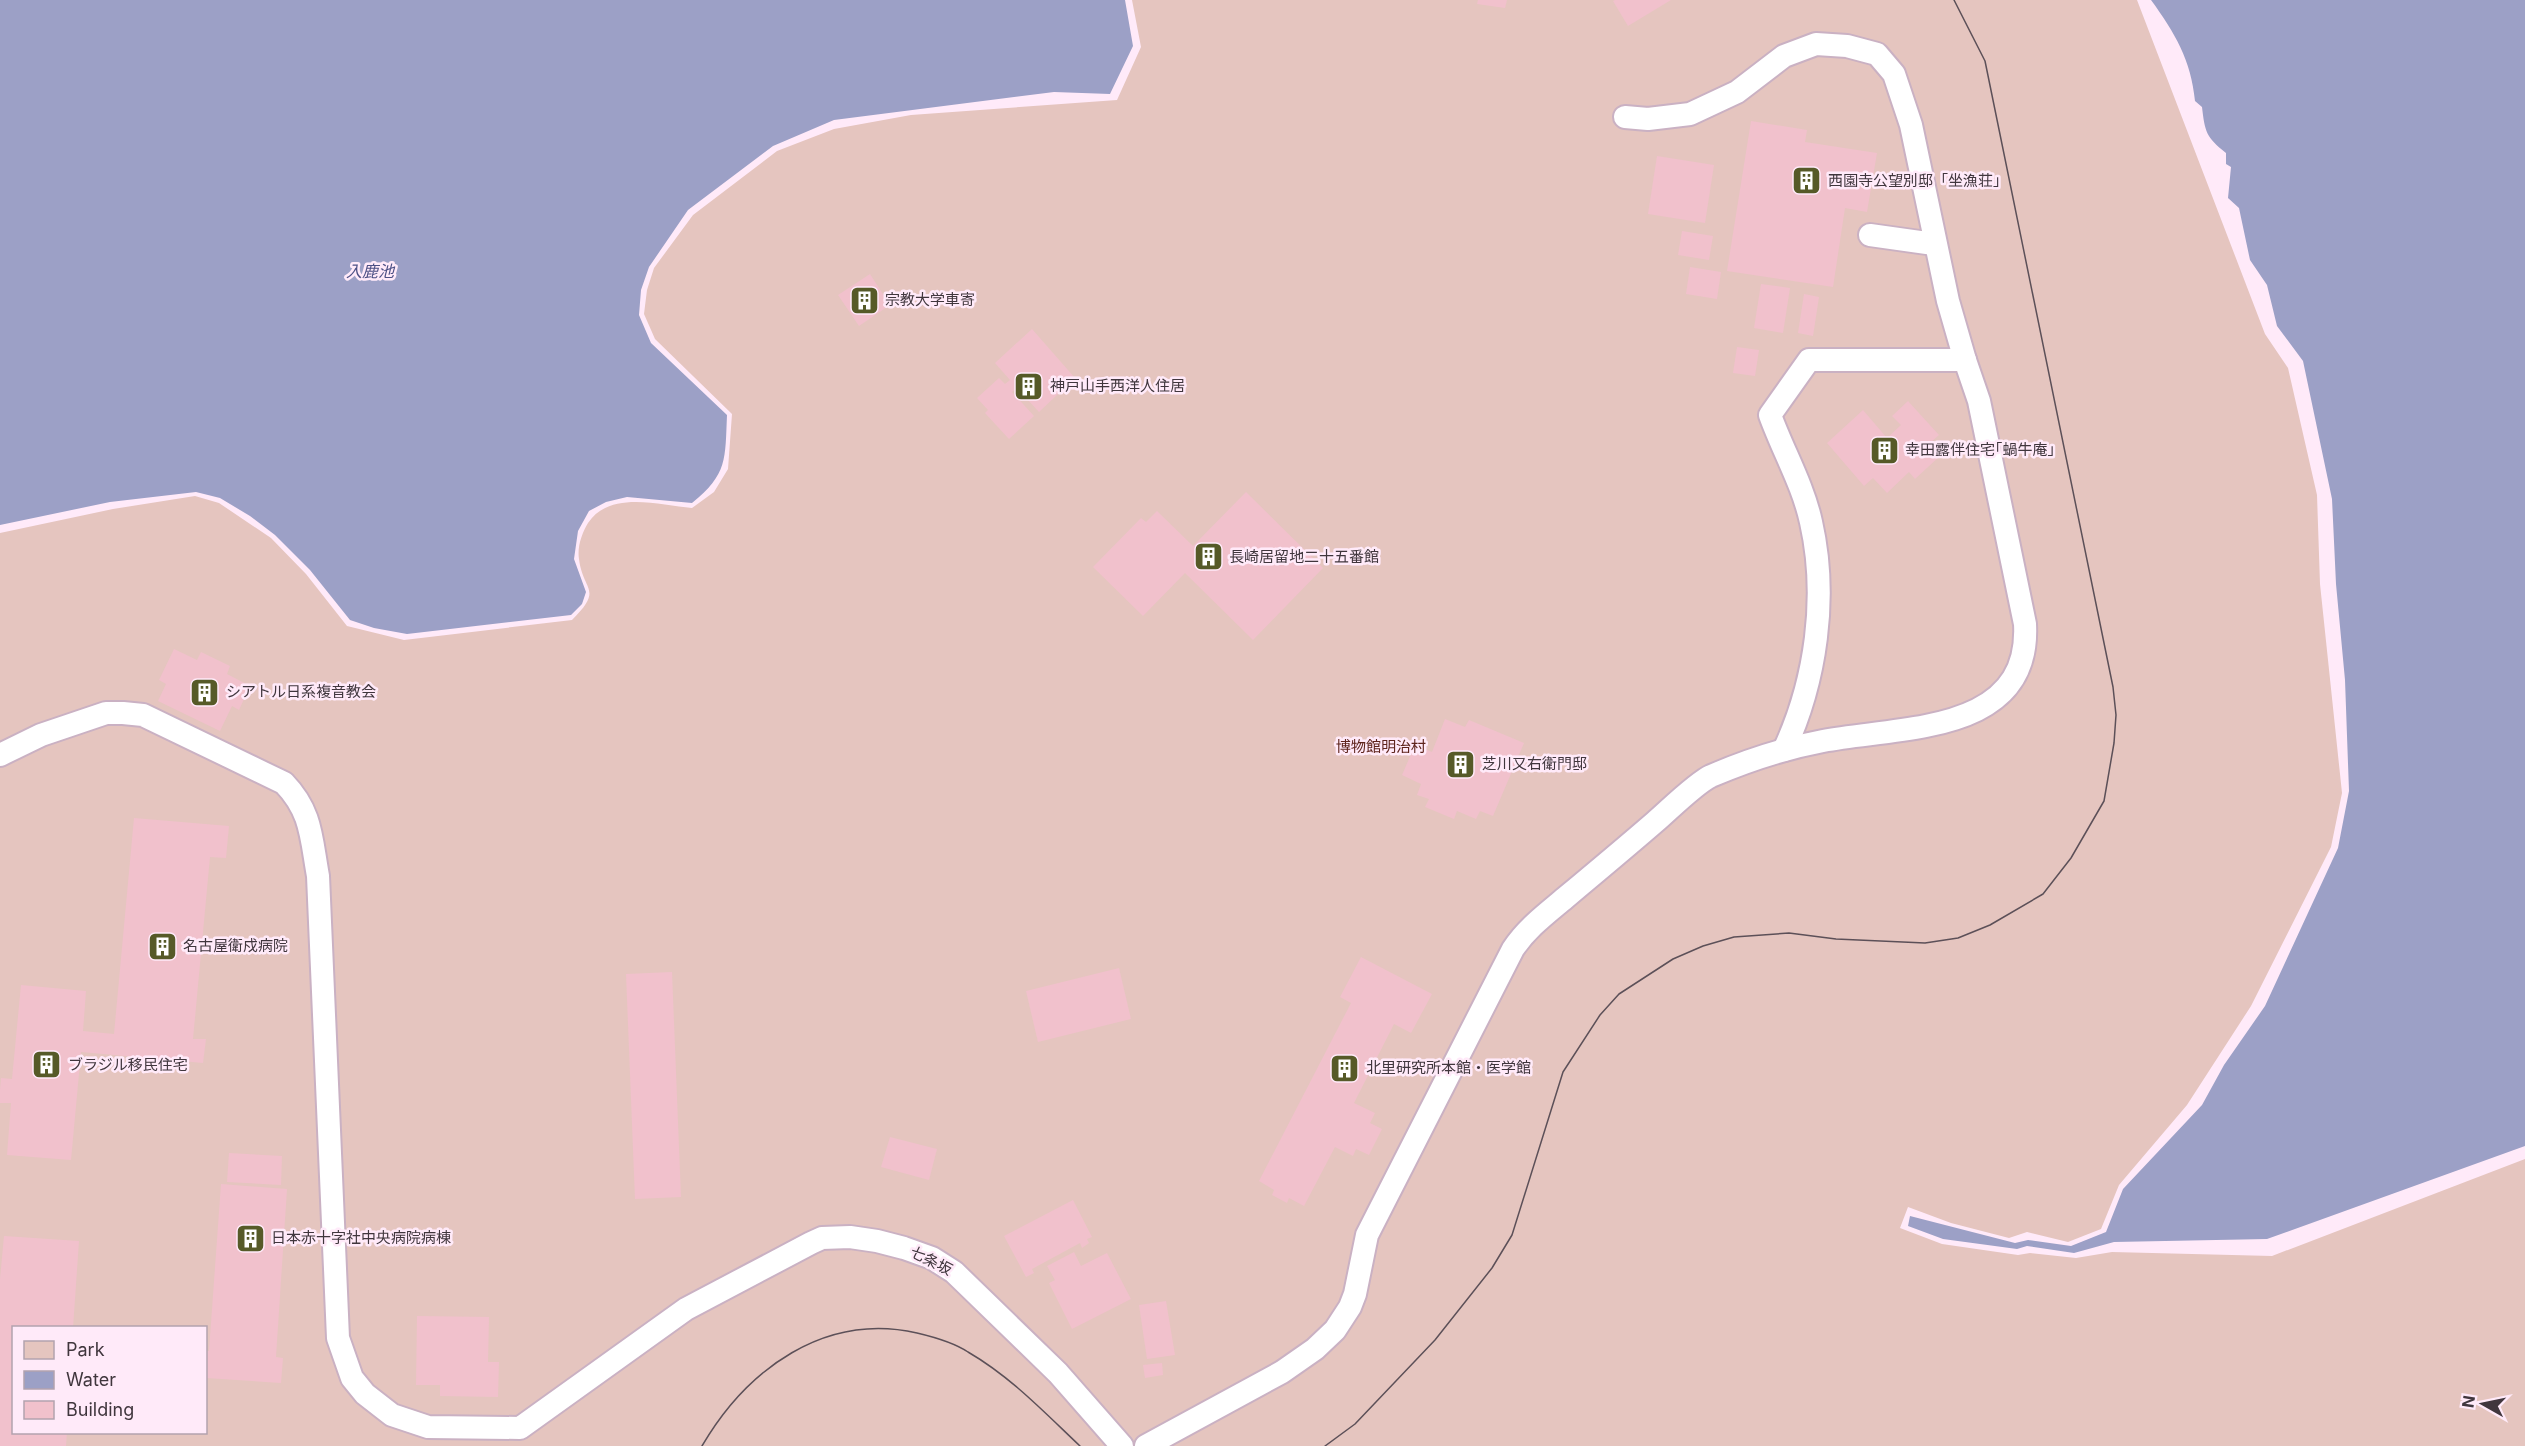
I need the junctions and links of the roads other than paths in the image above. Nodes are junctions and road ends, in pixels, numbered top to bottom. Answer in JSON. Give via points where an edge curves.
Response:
{"nodes":[{"id":1,"x":1625,"y":117,"type":"dead end"},
{"id":2,"x":1869,"y":235,"type":"dead end"},
{"id":3,"x":1934,"y":244,"type":"junction"},
{"id":4,"x":1965,"y":360,"type":"junction"},
{"id":5,"x":1784,"y":750,"type":"junction"},
{"id":6,"x":0,"y":754,"type":"edge"},
{"id":7,"x":1122,"y":1446,"type":"edge"},
{"id":8,"x":1146,"y":1446,"type":"edge"}],
"edges":[{"from":1,"to":3,"type":"lane","via":[[1648,119],[1690,114],[1737,92],[1784,56],[1816,44],[1877,54],[1894,74],[1911,124]]},
{"from":2,"to":3,"type":"lane"},
{"from":3,"to":4,"type":"lane"},
{"from":4,"to":5,"type":"lane","via":[[1809,360],[1770,415],[1800,486],[1817,554],[1817,611],[1808,685]]},
{"from":4,"to":5,"type":"lane","via":[[1979,401],[2025,624],[2026,645],[2021,665],[2012,684],[1980,710]]},
{"from":5,"to":8,"type":"lane","via":[[1708,777],[1529,928],[1513,949],[1367,1235],[1350,1307],[1335,1330],[1282,1372]]},
{"from":6,"to":7,"type":"lane","name":"七条坂","via":[[106,713],[143,715],[284,783],[298,798],[307,816],[318,876],[338,1338],[352,1378],[381,1408],[428,1427],[520,1428],[686,1309],[822,1238],[850,1237],[904,1248],[932,1258],[954,1272],[1058,1373]]}]}
